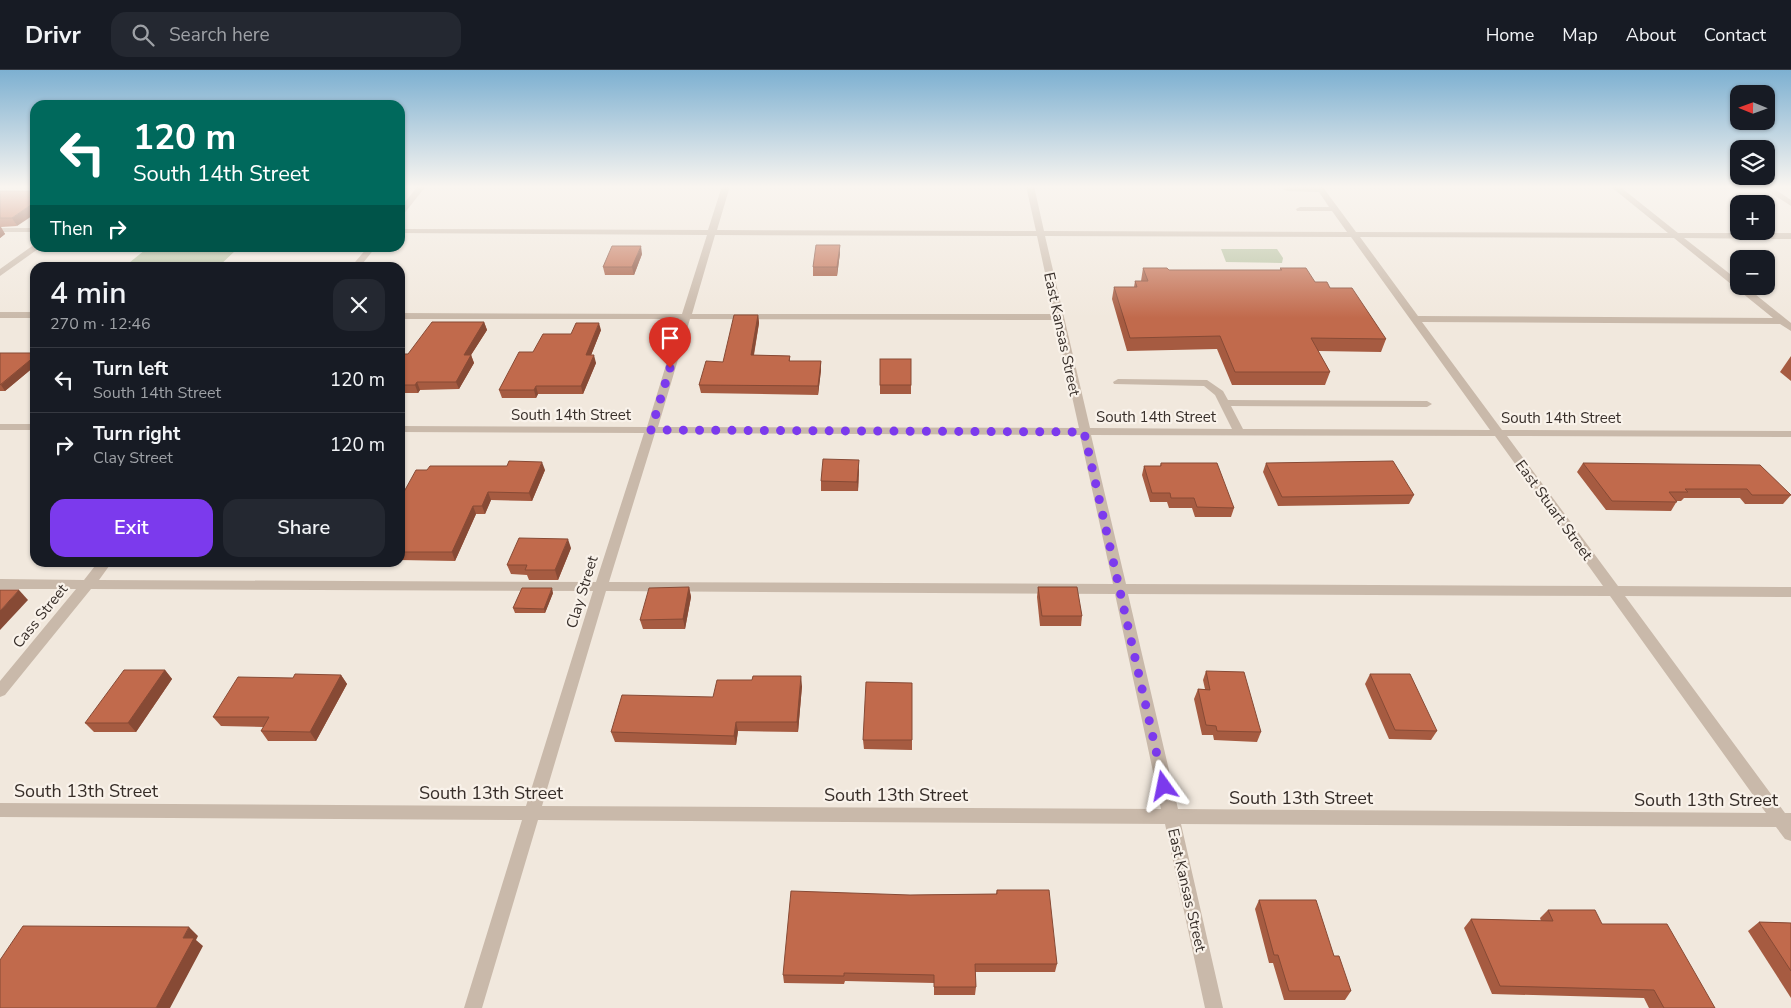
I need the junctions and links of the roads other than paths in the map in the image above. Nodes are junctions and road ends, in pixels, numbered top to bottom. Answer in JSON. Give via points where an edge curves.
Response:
{"nodes":[{"id":1,"x":0,"y":230,"type":"edge"},
{"id":2,"x":30,"y":230,"type":"edge"},
{"id":3,"x":1039,"y":230,"type":"edge"},
{"id":4,"x":1349,"y":230,"type":"edge"},
{"id":5,"x":1668,"y":230,"type":"edge"},
{"id":6,"x":405,"y":231,"type":"edge"},
{"id":7,"x":711,"y":232,"type":"junction"},
{"id":8,"x":1040,"y":233,"type":"junction"},
{"id":9,"x":1352,"y":234,"type":"junction"},
{"id":10,"x":1676,"y":236,"type":"junction"},
{"id":11,"x":1791,"y":236,"type":"edge"},
{"id":12,"x":30,"y":251,"type":"edge"},
{"id":13,"x":368,"y":252,"type":"edge"},
{"id":14,"x":359,"y":262,"type":"edge"},
{"id":15,"x":0,"y":273,"type":"edge"},
{"id":16,"x":1730,"y":279,"type":"edge"},
{"id":17,"x":1750,"y":295,"type":"edge"},
{"id":18,"x":0,"y":315,"type":"edge"},
{"id":19,"x":30,"y":315,"type":"edge"},
{"id":20,"x":405,"y":316,"type":"edge"},
{"id":21,"x":686,"y":317,"type":"junction"},
{"id":22,"x":1059,"y":317,"type":"junction"},
{"id":23,"x":1414,"y":319,"type":"junction"},
{"id":24,"x":1782,"y":321,"type":"junction"},
{"id":25,"x":1791,"y":328,"type":"edge"},
{"id":26,"x":1118,"y":382,"type":"dead end"},
{"id":27,"x":1225,"y":403,"type":"junction"},
{"id":28,"x":1427,"y":404,"type":"dead end"},
{"id":29,"x":0,"y":427,"type":"edge"},
{"id":30,"x":30,"y":427,"type":"edge"},
{"id":31,"x":405,"y":429,"type":"edge"},
{"id":32,"x":651,"y":430,"type":"junction"},
{"id":33,"x":1084,"y":432,"type":"junction"},
{"id":34,"x":1239,"y":432,"type":"junction"},
{"id":35,"x":1498,"y":433,"type":"junction"},
{"id":36,"x":1791,"y":434,"type":"edge"},
{"id":37,"x":102,"y":567,"type":"edge"},
{"id":38,"x":0,"y":584,"type":"edge"},
{"id":39,"x":88,"y":584,"type":"junction"},
{"id":40,"x":601,"y":586,"type":"junction"},
{"id":41,"x":1120,"y":588,"type":"junction"},
{"id":42,"x":1613,"y":591,"type":"junction"},
{"id":43,"x":1791,"y":592,"type":"edge"},
{"id":44,"x":0,"y":691,"type":"edge"},
{"id":45,"x":0,"y":810,"type":"edge"},
{"id":46,"x":532,"y":814,"type":"junction"},
{"id":47,"x":1170,"y":816,"type":"junction"},
{"id":48,"x":1786,"y":820,"type":"edge"},
{"id":49,"x":1791,"y":834,"type":"edge"},
{"id":50,"x":473,"y":1008,"type":"edge"},
{"id":51,"x":1214,"y":1008,"type":"edge"}],
"edges":[{"from":1,"to":2,"type":"street"},
{"from":3,"to":8,"type":"street","name":"East Kansas Street"},
{"from":4,"to":9,"type":"street","name":"East Stuart Street"},
{"from":5,"to":10,"type":"street"},
{"from":6,"to":7,"type":"street"},
{"from":7,"to":8,"type":"street"},
{"from":7,"to":21,"type":"street","name":"Clay Street"},
{"from":8,"to":9,"type":"street"},
{"from":8,"to":22,"type":"street","name":"East Kansas Street"},
{"from":9,"to":10,"type":"street"},
{"from":9,"to":23,"type":"street","name":"East Stuart Street"},
{"from":10,"to":11,"type":"street"},
{"from":10,"to":16,"type":"street"},
{"from":12,"to":15,"type":"street"},
{"from":13,"to":14,"type":"street"},
{"from":17,"to":24,"type":"street"},
{"from":18,"to":19,"type":"street"},
{"from":20,"to":21,"type":"street"},
{"from":21,"to":22,"type":"street"},
{"from":21,"to":32,"type":"street","name":"Clay Street"},
{"from":22,"to":33,"type":"street","name":"East Kansas Street"},
{"from":23,"to":24,"type":"street"},
{"from":23,"to":35,"type":"street","name":"East Stuart Street"},
{"from":24,"to":25,"type":"street"},
{"from":26,"to":27,"type":"street","via":[[1206,383],[1219,393]]},
{"from":27,"to":28,"type":"street"},
{"from":27,"to":34,"type":"street"},
{"from":29,"to":30,"type":"street"},
{"from":31,"to":32,"type":"street","name":"South 14th Street"},
{"from":32,"to":33,"type":"street","name":"South 14th Street"},
{"from":32,"to":40,"type":"street","name":"Clay Street"},
{"from":33,"to":34,"type":"street","name":"South 14th Street"},
{"from":33,"to":41,"type":"street","name":"East Kansas Street"},
{"from":34,"to":35,"type":"street","name":"South 14th Street"},
{"from":35,"to":36,"type":"street","name":"South 14th Street"},
{"from":35,"to":42,"type":"street","name":"East Stuart Street"},
{"from":37,"to":39,"type":"street","name":"Cass Street"},
{"from":38,"to":39,"type":"street"},
{"from":39,"to":40,"type":"street"},
{"from":39,"to":44,"type":"street","name":"Cass Street"},
{"from":40,"to":41,"type":"street"},
{"from":40,"to":46,"type":"street","name":"Clay Street"},
{"from":41,"to":42,"type":"street"},
{"from":41,"to":47,"type":"street","name":"East Kansas Street"},
{"from":42,"to":43,"type":"street"},
{"from":42,"to":48,"type":"street","name":"East Stuart Street"},
{"from":45,"to":46,"type":"street","name":"South 13th Street"},
{"from":46,"to":47,"type":"street","name":"South 13th Street"},
{"from":46,"to":50,"type":"street","name":"Clay Street"},
{"from":47,"to":48,"type":"street","name":"South 13th Street"},
{"from":47,"to":51,"type":"street","name":"East Kansas Street"},
{"from":48,"to":49,"type":"street","name":"East Stuart Street"}]}
